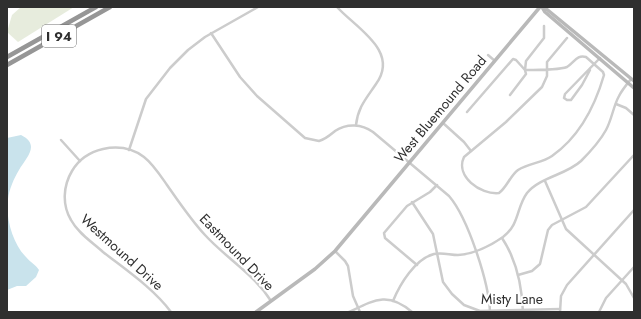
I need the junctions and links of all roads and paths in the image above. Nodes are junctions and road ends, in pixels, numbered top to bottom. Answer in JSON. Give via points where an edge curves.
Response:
{"nodes":[{"id":1,"x":96,"y":7,"type":"edge"},
{"id":2,"x":110,"y":7,"type":"edge"},
{"id":3,"x":258,"y":7,"type":"edge"},
{"id":4,"x":337,"y":7,"type":"edge"},
{"id":5,"x":542,"y":7,"type":"edge"},
{"id":6,"x":544,"y":26,"type":"dead end"},
{"id":7,"x":211,"y":33,"type":"junction"},
{"id":8,"x":567,"y":38,"type":"dead end"},
{"id":9,"x":584,"y":38,"type":"junction"},
{"id":10,"x":580,"y":42,"type":"junction"},
{"id":11,"x":488,"y":55,"type":"dead end"},
{"id":12,"x":603,"y":55,"type":"junction"},
{"id":13,"x":7,"y":57,"type":"edge"},
{"id":14,"x":600,"y":59,"type":"junction"},
{"id":15,"x":495,"y":61,"type":"junction"},
{"id":16,"x":595,"y":64,"type":"junction"},
{"id":17,"x":7,"y":65,"type":"edge"},
{"id":18,"x":547,"y":68,"type":"junction"},
{"id":19,"x":525,"y":70,"type":"junction"},
{"id":20,"x":590,"y":70,"type":"junction"},
{"id":21,"x":633,"y":80,"type":"edge"},
{"id":22,"x":628,"y":83,"type":"junction"},
{"id":23,"x":634,"y":88,"type":"edge"},
{"id":24,"x":510,"y":95,"type":"dead end"},
{"id":25,"x":616,"y":104,"type":"junction"},
{"id":26,"x":467,"y":112,"type":"dead end"},
{"id":27,"x":634,"y":115,"type":"edge"},
{"id":28,"x":443,"y":123,"type":"junction"},
{"id":29,"x":356,"y":125,"type":"junction"},
{"id":30,"x":61,"y":140,"type":"dead end"},
{"id":31,"x":129,"y":150,"type":"junction"},
{"id":32,"x":471,"y":151,"type":"junction"},
{"id":33,"x":634,"y":155,"type":"edge"},
{"id":34,"x":80,"y":161,"type":"junction"},
{"id":35,"x":410,"y":162,"type":"junction"},
{"id":36,"x":545,"y":181,"type":"junction"},
{"id":37,"x":437,"y":185,"type":"junction"},
{"id":38,"x":412,"y":202,"type":"junction"},
{"id":39,"x":634,"y":210,"type":"edge"},
{"id":40,"x":561,"y":219,"type":"junction"},
{"id":41,"x":502,"y":238,"type":"junction"},
{"id":42,"x":475,"y":251,"type":"junction"},
{"id":43,"x":335,"y":252,"type":"junction"},
{"id":44,"x":437,"y":254,"type":"junction"},
{"id":45,"x":594,"y":255,"type":"junction"},
{"id":46,"x":417,"y":265,"type":"junction"},
{"id":47,"x":634,"y":268,"type":"edge"},
{"id":48,"x":518,"y":276,"type":"junction"},
{"id":49,"x":622,"y":280,"type":"junction"},
{"id":50,"x":634,"y":298,"type":"edge"},
{"id":51,"x":271,"y":301,"type":"junction"},
{"id":52,"x":393,"y":301,"type":"junction"},
{"id":53,"x":358,"y":308,"type":"junction"},
{"id":54,"x":560,"y":310,"type":"edge"},
{"id":55,"x":523,"y":311,"type":"edge"},
{"id":56,"x":171,"y":312,"type":"edge"},
{"id":57,"x":256,"y":312,"type":"edge"},
{"id":58,"x":349,"y":312,"type":"edge"},
{"id":59,"x":360,"y":312,"type":"edge"},
{"id":60,"x":412,"y":312,"type":"edge"},
{"id":61,"x":490,"y":312,"type":"edge"},
{"id":62,"x":599,"y":312,"type":"edge"}],
"edges":[{"from":1,"to":13,"type":"highway","number":"I 94"},
{"from":2,"to":17,"type":"highway","number":"I 94"},
{"from":3,"to":7,"type":"street"},
{"from":4,"to":29,"type":"street","via":[[374,42],[382,58],[380,76],[361,105]]},
{"from":5,"to":9,"type":"main road"},
{"from":5,"to":10,"type":"main road"},
{"from":5,"to":15,"type":"main road","name":"West Bluemound Road"},
{"from":6,"to":19,"type":"street","via":[[544,38],[526,61]]},
{"from":7,"to":29,"type":"street","via":[[245,82],[284,122],[305,138],[319,141],[328,138],[340,128]]},
{"from":7,"to":31,"type":"street","via":[[181,56],[150,92]]},
{"from":8,"to":18,"type":"street","via":[[547,62]]},
{"from":9,"to":10,"type":"street"},
{"from":9,"to":12,"type":"main road"},
{"from":10,"to":14,"type":"main road"},
{"from":11,"to":15,"type":"street"},
{"from":12,"to":14,"type":"street"},
{"from":12,"to":21,"type":"main road"},
{"from":14,"to":16,"type":"street"},
{"from":14,"to":22,"type":"main road"},
{"from":15,"to":28,"type":"main road","name":"West Bluemound Road"},
{"from":16,"to":18,"type":"street","via":[[583,56],[565,68]]},
{"from":16,"to":20,"type":"street"},
{"from":16,"to":32,"type":"street","via":[[604,75],[589,114],[578,131],[552,156],[517,171],[502,190],[493,194],[475,187],[462,170],[461,163]]},
{"from":18,"to":19,"type":"street"},
{"from":18,"to":32,"type":"street","via":[[547,76],[542,87]]},
{"from":19,"to":24,"type":"street","via":[[523,80]]},
{"from":19,"to":26,"type":"street","via":[[513,59]]},
{"from":20,"to":20,"type":"street","via":[[577,80],[564,98],[571,100]]},
{"from":21,"to":22,"type":"street"},
{"from":22,"to":23,"type":"main road"},
{"from":22,"to":25,"type":"street"},
{"from":25,"to":27,"type":"street"},
{"from":25,"to":36,"type":"street","via":[[604,134],[586,156],[568,171]]},
{"from":28,"to":32,"type":"street"},
{"from":28,"to":35,"type":"main road","name":"West Bluemound Road"},
{"from":29,"to":35,"type":"street","via":[[373,132]]},
{"from":30,"to":34,"type":"street"},
{"from":31,"to":34,"type":"street","name":"Eastmound Drive","via":[[117,147],[101,149]]},
{"from":31,"to":51,"type":"street","name":"Eastmound Drive","via":[[149,161],[197,227],[254,279]]},
{"from":33,"to":40,"type":"street","via":[[592,202],[582,210]]},
{"from":34,"to":56,"type":"street","name":"Westmound Drive","via":[[70,176],[65,191],[65,205],[73,223],[81,234],[158,297]]},
{"from":35,"to":37,"type":"street"},
{"from":35,"to":43,"type":"main road","name":"West Bluemound Road"},
{"from":36,"to":40,"type":"street"},
{"from":36,"to":41,"type":"street","via":[[533,187],[527,194],[514,225]]},
{"from":37,"to":38,"type":"street"},
{"from":37,"to":42,"type":"street","via":[[462,213]]},
{"from":38,"to":44,"type":"street","name":"Misty Lane","via":[[431,230]]},
{"from":38,"to":46,"type":"street","via":[[403,209],[384,234],[385,238]]},
{"from":39,"to":45,"type":"street"},
{"from":40,"to":45,"type":"street","via":[[569,232]]},
{"from":40,"to":48,"type":"street","via":[[548,230],[540,264],[532,271]]},
{"from":41,"to":42,"type":"street"},
{"from":41,"to":48,"type":"street"},
{"from":42,"to":44,"type":"street","via":[[460,255]]},
{"from":42,"to":61,"type":"street","via":[[488,291]]},
{"from":43,"to":51,"type":"main road","name":"West Bluemound Road"},
{"from":43,"to":53,"type":"street","via":[[348,266],[353,296]]},
{"from":44,"to":46,"type":"street"},
{"from":44,"to":61,"type":"street","name":"Misty Lane","via":[[442,279],[452,294],[470,308]]},
{"from":45,"to":49,"type":"street"},
{"from":45,"to":54,"type":"street","via":[[564,289],[560,299]]},
{"from":46,"to":52,"type":"street","via":[[400,286]]},
{"from":47,"to":49,"type":"street"},
{"from":48,"to":55,"type":"street"},
{"from":49,"to":50,"type":"street","via":[[630,288]]},
{"from":49,"to":62,"type":"street","via":[[603,302]]},
{"from":51,"to":57,"type":"main road","name":"West Bluemound Road"},
{"from":52,"to":53,"type":"street","via":[[379,299]]},
{"from":52,"to":60,"type":"street"},
{"from":53,"to":58,"type":"street"},
{"from":53,"to":59,"type":"street"},
{"from":54,"to":55,"type":"street","name":"Misty Lane"},
{"from":55,"to":61,"type":"street","name":"Misty Lane"}]}
